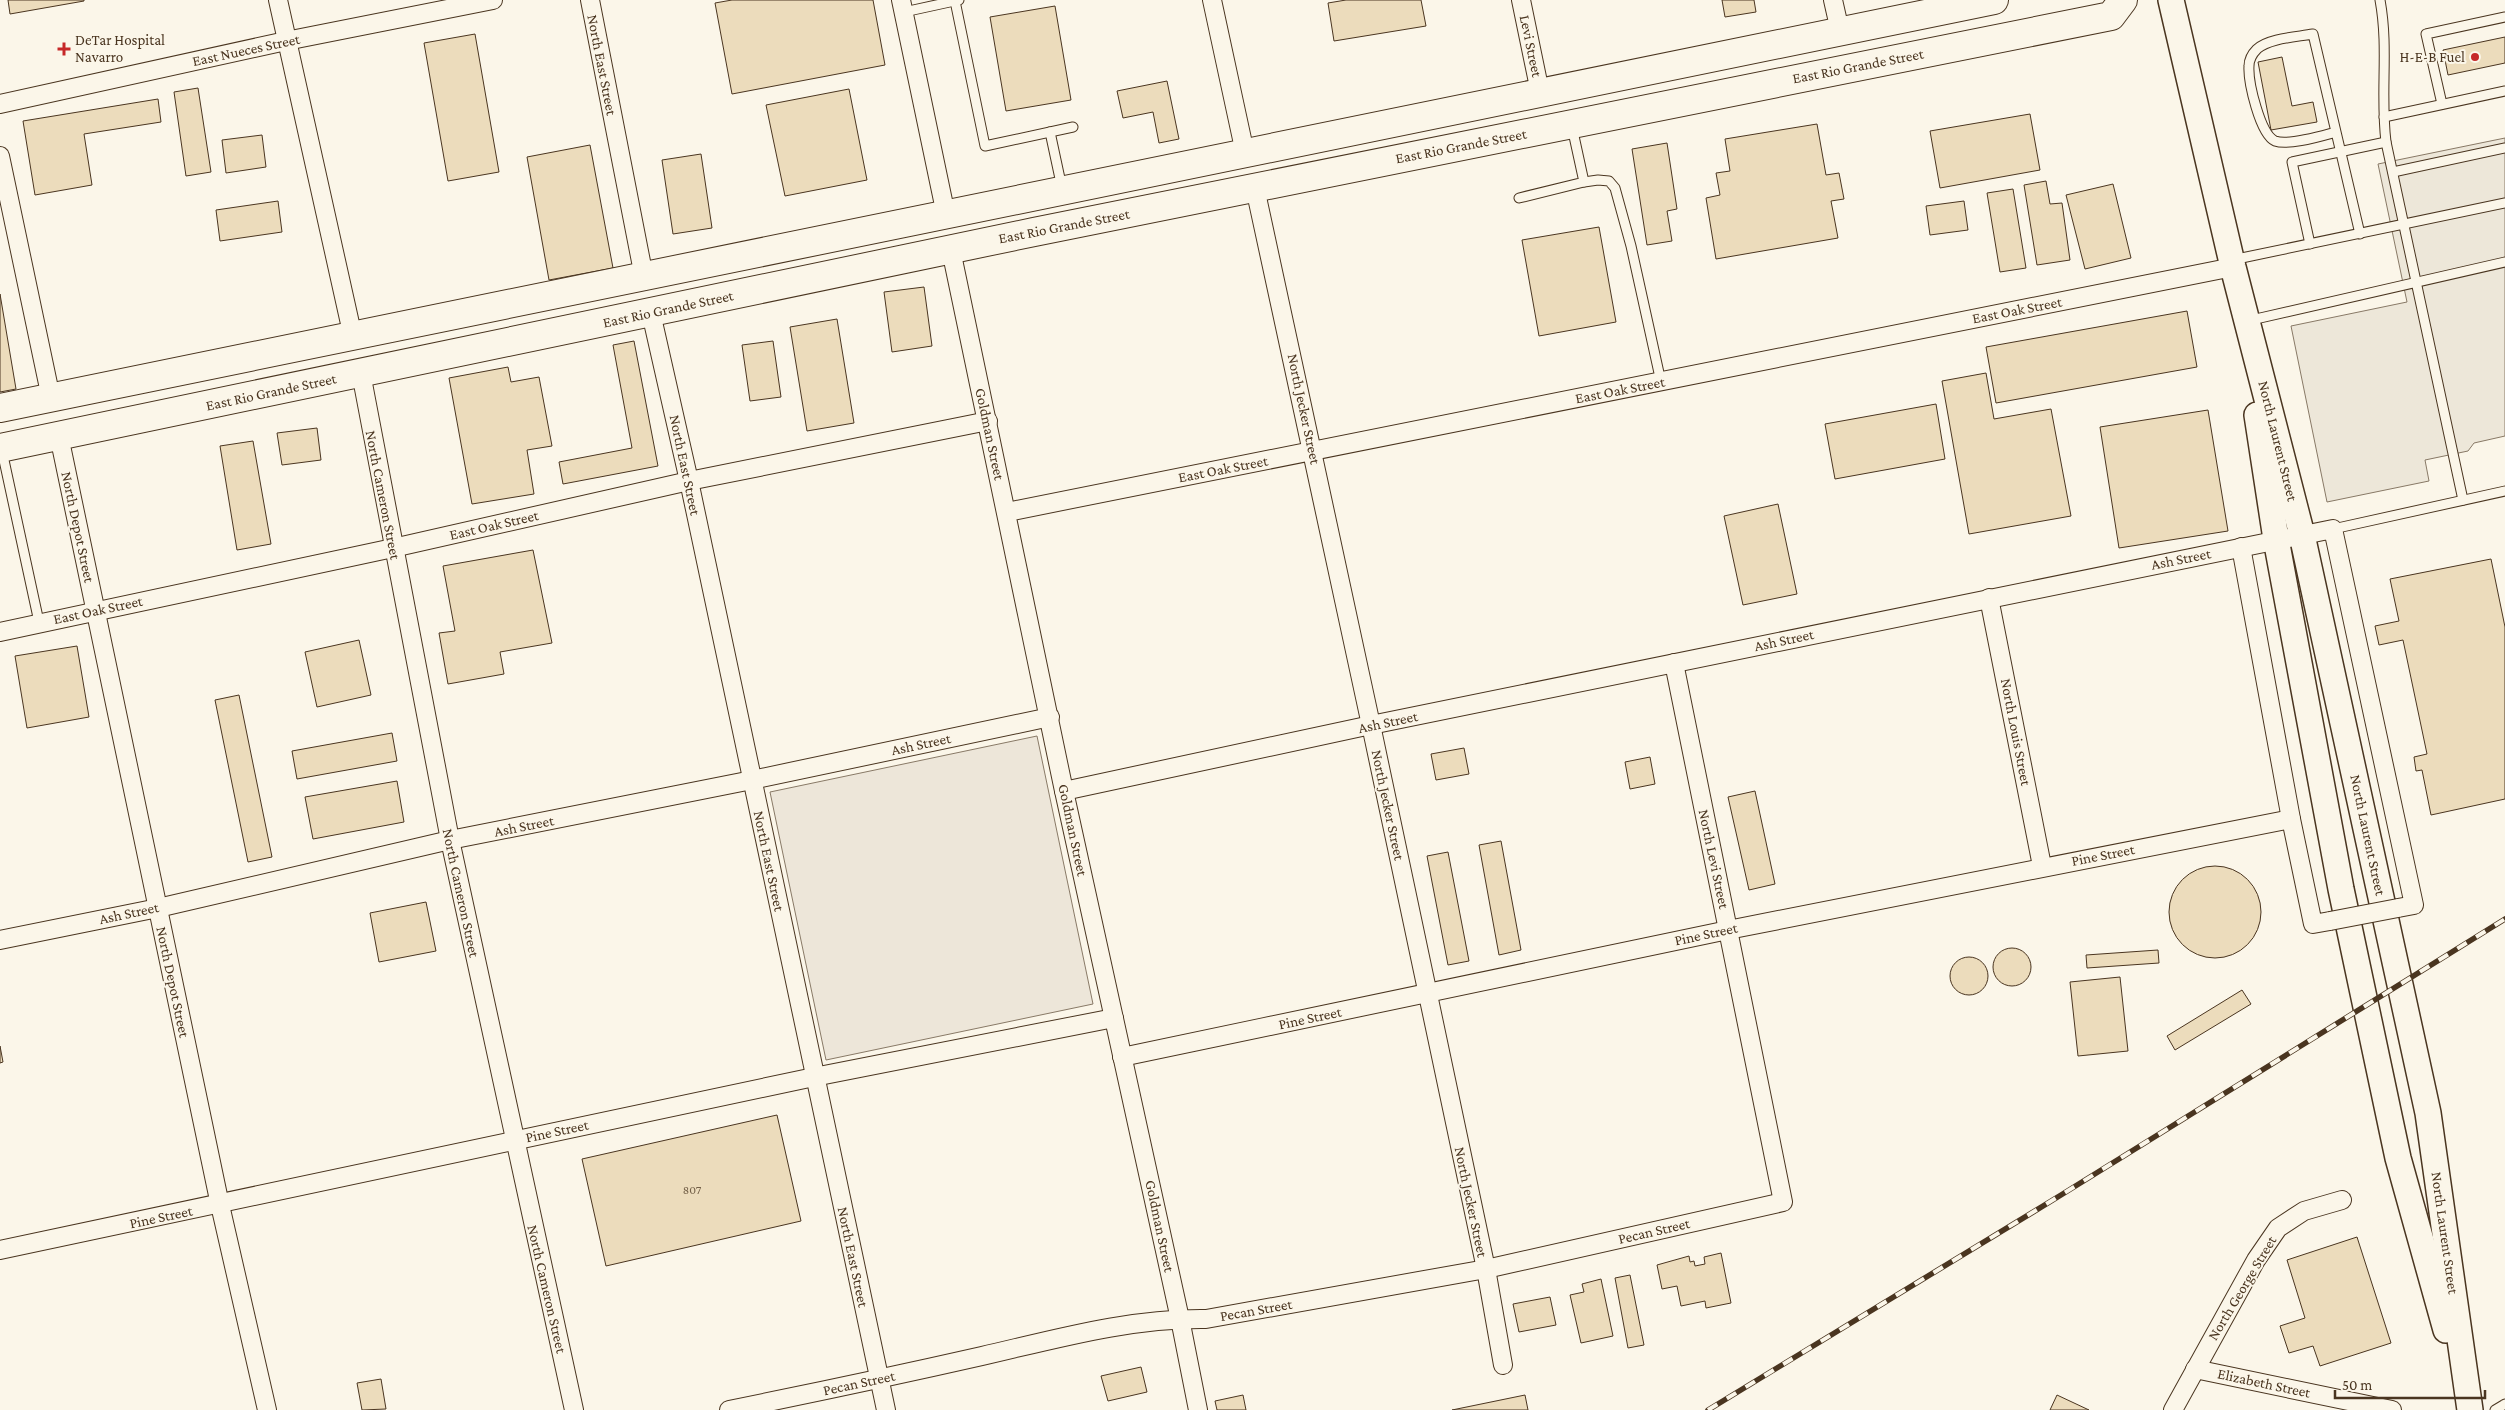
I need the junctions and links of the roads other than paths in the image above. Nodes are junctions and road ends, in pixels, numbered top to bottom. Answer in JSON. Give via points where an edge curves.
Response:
{"nodes":[{"id":1,"x":278,"y":0,"type":"edge"},
{"id":2,"x":493,"y":0,"type":"edge"},
{"id":3,"x":590,"y":0,"type":"edge"},
{"id":4,"x":957,"y":0,"type":"edge"},
{"id":5,"x":1212,"y":0,"type":"edge"},
{"id":6,"x":1521,"y":0,"type":"edge"},
{"id":7,"x":1833,"y":0,"type":"edge"},
{"id":8,"x":1994,"y":0,"type":"edge"},
{"id":9,"x":2123,"y":0,"type":"edge"},
{"id":10,"x":2171,"y":0,"type":"edge"},
{"id":11,"x":2380,"y":0,"type":"edge"},
{"id":12,"x":902,"y":6,"type":"edge"},
{"id":13,"x":2505,"y":17,"type":"edge"},
{"id":14,"x":1840,"y":31,"type":"junction"},
{"id":15,"x":286,"y":41,"type":"junction"},
{"id":16,"x":2505,"y":91,"type":"edge"},
{"id":17,"x":1540,"y":92,"type":"junction"},
{"id":18,"x":0,"y":104,"type":"edge"},
{"id":19,"x":2442,"y":104,"type":"junction"},
{"id":20,"x":2384,"y":117,"type":"junction"},
{"id":21,"x":1571,"y":124,"type":"junction"},
{"id":22,"x":1073,"y":127,"type":"dead end"},
{"id":23,"x":1050,"y":132,"type":"junction"},
{"id":24,"x":2336,"y":132,"type":"junction"},
{"id":25,"x":2386,"y":142,"type":"junction"},
{"id":26,"x":2505,"y":148,"type":"edge"},
{"id":27,"x":2340,"y":152,"type":"junction"},
{"id":28,"x":1245,"y":153,"type":"junction"},
{"id":29,"x":0,"y":156,"type":"edge"},
{"id":30,"x":2393,"y":172,"type":"junction"},
{"id":31,"x":1584,"y":182,"type":"junction"},
{"id":32,"x":1255,"y":188,"type":"junction"},
{"id":33,"x":1062,"y":191,"type":"junction"},
{"id":34,"x":1027,"y":198,"type":"junction"},
{"id":35,"x":1519,"y":198,"type":"dead end"},
{"id":36,"x":2505,"y":204,"type":"edge"},
{"id":37,"x":946,"y":215,"type":"junction"},
{"id":38,"x":2404,"y":224,"type":"junction"},
{"id":39,"x":2360,"y":234,"type":"junction"},
{"id":40,"x":2310,"y":244,"type":"junction"},
{"id":41,"x":951,"y":250,"type":"junction"},
{"id":42,"x":2505,"y":262,"type":"edge"},
{"id":43,"x":2233,"y":264,"type":"junction"},
{"id":44,"x":866,"y":267,"type":"junction"},
{"id":45,"x":644,"y":277,"type":"junction"},
{"id":46,"x":2417,"y":282,"type":"junction"},
{"id":47,"x":651,"y":312,"type":"junction"},
{"id":48,"x":2247,"y":321,"type":"junction"},
{"id":49,"x":353,"y":337,"type":"junction"},
{"id":50,"x":361,"y":373,"type":"junction"},
{"id":51,"x":1661,"y":382,"type":"junction"},
{"id":52,"x":51,"y":398,"type":"junction"},
{"id":53,"x":0,"y":408,"type":"edge"},
{"id":54,"x":988,"y":421,"type":"junction"},
{"id":55,"x":59,"y":436,"type":"junction"},
{"id":56,"x":1,"y":448,"type":"edge"},
{"id":57,"x":1314,"y":452,"type":"junction"},
{"id":58,"x":4,"y":477,"type":"edge"},
{"id":59,"x":689,"y":480,"type":"junction"},
{"id":60,"x":2505,"y":490,"type":"edge"},
{"id":61,"x":2463,"y":500,"type":"junction"},
{"id":62,"x":1007,"y":512,"type":"junction"},
{"id":63,"x":2333,"y":529,"type":"junction"},
{"id":64,"x":2302,"y":534,"type":"junction"},
{"id":65,"x":2276,"y":539,"type":"junction"},
{"id":66,"x":2241,"y":547,"type":"junction"},
{"id":67,"x":393,"y":548,"type":"junction"},
{"id":68,"x":1990,"y":598,"type":"junction"},
{"id":69,"x":95,"y":611,"type":"junction"},
{"id":70,"x":39,"y":622,"type":"junction"},
{"id":71,"x":0,"y":632,"type":"edge"},
{"id":72,"x":1674,"y":663,"type":"junction"},
{"id":73,"x":1050,"y":717,"type":"junction"},
{"id":74,"x":1372,"y":725,"type":"junction"},
{"id":75,"x":752,"y":780,"type":"junction"},
{"id":76,"x":1064,"y":791,"type":"junction"},
{"id":77,"x":2291,"y":819,"type":"junction"},
{"id":78,"x":450,"y":840,"type":"junction"},
{"id":79,"x":2042,"y":866,"type":"junction"},
{"id":80,"x":158,"y":908,"type":"junction"},
{"id":81,"x":1728,"y":930,"type":"junction"},
{"id":82,"x":0,"y":940,"type":"edge"},
{"id":83,"x":1427,"y":993,"type":"junction"},
{"id":84,"x":1114,"y":1018,"type":"junction"},
{"id":85,"x":1122,"y":1057,"type":"junction"},
{"id":86,"x":814,"y":1077,"type":"junction"},
{"id":87,"x":514,"y":1140,"type":"junction"},
{"id":88,"x":2342,"y":1200,"type":"dead end"},
{"id":89,"x":1783,"y":1202,"type":"joint"},
{"id":90,"x":220,"y":1205,"type":"junction"},
{"id":91,"x":0,"y":1250,"type":"edge"},
{"id":92,"x":1486,"y":1269,"type":"junction"},
{"id":93,"x":1180,"y":1319,"type":"junction"},
{"id":94,"x":1503,"y":1365,"type":"dead end"},
{"id":95,"x":2195,"y":1368,"type":"junction"},
{"id":96,"x":880,"y":1379,"type":"junction"},
{"id":97,"x":2505,"y":1404,"type":"edge"},
{"id":98,"x":267,"y":1410,"type":"edge"},
{"id":99,"x":574,"y":1410,"type":"edge"},
{"id":100,"x":729,"y":1410,"type":"edge"},
{"id":101,"x":886,"y":1410,"type":"edge"},
{"id":102,"x":1198,"y":1410,"type":"edge"},
{"id":103,"x":2173,"y":1410,"type":"edge"},
{"id":104,"x":2392,"y":1410,"type":"edge"},
{"id":105,"x":2469,"y":1410,"type":"edge"},
{"id":106,"x":2495,"y":1410,"type":"edge"}],
"edges":[{"from":1,"to":15,"type":"street"},
{"from":2,"to":15,"type":"street","name":"East Nueces Street"},
{"from":3,"to":45,"type":"street","name":"North East Street"},
{"from":4,"to":12,"type":"lane"},
{"from":4,"to":23,"type":"lane","via":[[985,146]]},
{"from":5,"to":28,"type":"street"},
{"from":6,"to":17,"type":"street","name":"Levi Street"},
{"from":7,"to":14,"type":"street"},
{"from":8,"to":14,"type":"main road"},
{"from":9,"to":21,"type":"main road","name":"East Rio Grande Street","via":[[2111,16]]},
{"from":10,"to":43,"type":"main road","name":"North Laurent Street"},
{"from":11,"to":20,"type":"lane","via":[[2386,40]]},
{"from":12,"to":37,"type":"street"},
{"from":13,"to":19,"type":"lane","via":[[2426,34]]},
{"from":14,"to":17,"type":"main road"},
{"from":15,"to":18,"type":"street","name":"East Nueces Street"},
{"from":15,"to":49,"type":"street"},
{"from":16,"to":19,"type":"lane"},
{"from":17,"to":28,"type":"main road"},
{"from":19,"to":20,"type":"lane"},
{"from":20,"to":25,"type":"lane"},
{"from":21,"to":31,"type":"lane"},
{"from":21,"to":32,"type":"main road","name":"East Rio Grande Street"},
{"from":22,"to":23,"type":"lane"},
{"from":23,"to":33,"type":"lane"},
{"from":24,"to":24,"type":"lane","via":[[2313,34],[2268,43],[2256,50],[2250,60],[2250,73],[2265,133],[2275,141],[2288,142]]},
{"from":24,"to":27,"type":"lane"},
{"from":25,"to":27,"type":"lane"},
{"from":25,"to":30,"type":"lane"},
{"from":26,"to":30,"type":"lane"},
{"from":27,"to":39,"type":"lane"},
{"from":27,"to":40,"type":"lane","via":[[2292,162]]},
{"from":28,"to":33,"type":"main road"},
{"from":29,"to":52,"type":"street"},
{"from":30,"to":38,"type":"lane"},
{"from":31,"to":35,"type":"lane"},
{"from":31,"to":51,"type":"lane","via":[[1609,181],[1615,188]]},
{"from":32,"to":41,"type":"main road","name":"East Rio Grande Street"},
{"from":32,"to":57,"type":"street","name":"North Jecker Street"},
{"from":33,"to":34,"type":"main road"},
{"from":34,"to":37,"type":"main road"},
{"from":34,"to":41,"type":"main road","via":[[1008,220],[962,232]]},
{"from":36,"to":38,"type":"lane"},
{"from":37,"to":44,"type":"main road","via":[[936,230],[922,238],[881,249],[872,255]]},
{"from":37,"to":45,"type":"main road"},
{"from":38,"to":39,"type":"lane"},
{"from":38,"to":46,"type":"lane"},
{"from":39,"to":40,"type":"lane"},
{"from":40,"to":43,"type":"lane"},
{"from":41,"to":44,"type":"main road","name":"East Rio Grande Street"},
{"from":41,"to":54,"type":"street","name":"Goldman Street"},
{"from":42,"to":46,"type":"lane"},
{"from":43,"to":48,"type":"main road","name":"North Laurent Street"},
{"from":43,"to":51,"type":"street","name":"East Oak Street"},
{"from":43,"to":65,"type":"main road","name":"North Laurent Street"},
{"from":44,"to":47,"type":"main road","name":"East Rio Grande Street"},
{"from":45,"to":49,"type":"main road"},
{"from":46,"to":48,"type":"lane"},
{"from":46,"to":61,"type":"lane"},
{"from":47,"to":50,"type":"main road","name":"East Rio Grande Street"},
{"from":47,"to":59,"type":"street","name":"North East Street"},
{"from":48,"to":64,"type":"main road","name":"North Laurent Street"},
{"from":49,"to":52,"type":"main road"},
{"from":50,"to":55,"type":"main road","name":"East Rio Grande Street"},
{"from":50,"to":67,"type":"street","name":"North Cameron Street"},
{"from":51,"to":57,"type":"street","name":"East Oak Street"},
{"from":52,"to":53,"type":"main road"},
{"from":54,"to":59,"type":"street","name":"East Oak Street"},
{"from":54,"to":62,"type":"street","name":"Goldman Street"},
{"from":55,"to":56,"type":"main road","name":"East Rio Grande Street"},
{"from":55,"to":69,"type":"street","name":"North Depot Street"},
{"from":56,"to":58,"type":"lane"},
{"from":57,"to":62,"type":"street","name":"East Oak Street"},
{"from":57,"to":74,"type":"street","name":"North Jecker Street"},
{"from":58,"to":70,"type":"lane"},
{"from":59,"to":67,"type":"street","name":"East Oak Street"},
{"from":59,"to":75,"type":"street","name":"North East Street"},
{"from":60,"to":61,"type":"lane","name":"Ash Street"},
{"from":61,"to":63,"type":"lane","name":"Ash Street"},
{"from":62,"to":73,"type":"street","name":"Goldman Street"},
{"from":63,"to":64,"type":"street","name":"Ash Street"},
{"from":63,"to":77,"type":"street","bridge":true,"via":[[2414,905],[2313,924]]},
{"from":64,"to":65,"type":"street","name":"Ash Street"},
{"from":64,"to":105,"type":"main road","name":"North Laurent Street","via":[[2428,1113]]},
{"from":65,"to":66,"type":"street","name":"Ash Street"},
{"from":65,"to":105,"type":"main road","name":"North Laurent Street","via":[[2341,889],[2396,1148]]},
{"from":66,"to":68,"type":"street","name":"Ash Street"},
{"from":66,"to":77,"type":"street"},
{"from":67,"to":69,"type":"street","name":"East Oak Street"},
{"from":67,"to":78,"type":"street","name":"North Cameron Street"},
{"from":68,"to":72,"type":"street","name":"Ash Street"},
{"from":68,"to":79,"type":"street","name":"North Louis Street"},
{"from":69,"to":70,"type":"street","name":"East Oak Street"},
{"from":69,"to":80,"type":"street","name":"North Depot Street"},
{"from":70,"to":71,"type":"street","name":"East Oak Street"},
{"from":72,"to":74,"type":"street","name":"Ash Street"},
{"from":72,"to":81,"type":"street","name":"North Levi Street"},
{"from":73,"to":75,"type":"street","name":"Ash Street"},
{"from":73,"to":76,"type":"street","name":"Goldman Street"},
{"from":74,"to":76,"type":"street","name":"Ash Street"},
{"from":74,"to":83,"type":"street","name":"North Jecker Street"},
{"from":75,"to":78,"type":"street","name":"Ash Street"},
{"from":75,"to":86,"type":"street","name":"North East Street"},
{"from":76,"to":84,"type":"street","name":"Goldman Street"},
{"from":77,"to":79,"type":"street","name":"Pine Street"},
{"from":78,"to":80,"type":"street","name":"Ash Street"},
{"from":78,"to":87,"type":"street","name":"North Cameron Street"},
{"from":79,"to":81,"type":"street","name":"Pine Street"},
{"from":80,"to":82,"type":"street","name":"Ash Street"},
{"from":80,"to":90,"type":"street","name":"North Depot Street"},
{"from":81,"to":83,"type":"street","name":"Pine Street"},
{"from":81,"to":89,"type":"street","name":"North Levi Street"},
{"from":83,"to":85,"type":"street","name":"Pine Street"},
{"from":83,"to":92,"type":"street","name":"North Jecker Street"},
{"from":84,"to":85,"type":"street","name":"Goldman Street"},
{"from":84,"to":86,"type":"street","name":"Pine Street"},
{"from":85,"to":93,"type":"street","name":"Goldman Street"},
{"from":86,"to":87,"type":"street","name":"Pine Street"},
{"from":86,"to":96,"type":"street","name":"North East Street"},
{"from":87,"to":90,"type":"street","name":"Pine Street"},
{"from":87,"to":99,"type":"street","name":"North Cameron Street"},
{"from":88,"to":95,"type":"street","name":"North George Street","via":[[2304,1211],[2278,1228],[2256,1260]]},
{"from":89,"to":92,"type":"street","name":"Pecan Street"},
{"from":90,"to":91,"type":"street","name":"Pine Street"},
{"from":90,"to":98,"type":"street","name":"North Depot Street"},
{"from":92,"to":93,"type":"street","name":"Pecan Street","via":[[1206,1319]]},
{"from":92,"to":94,"type":"street","name":"North Jecker Street"},
{"from":93,"to":96,"type":"street","name":"Pecan Street","via":[[1125,1324]]},
{"from":93,"to":102,"type":"street","name":"Goldman Street"},
{"from":95,"to":103,"type":"street","name":"North George Street"},
{"from":95,"to":104,"type":"street","name":"Elizabeth Street"},
{"from":96,"to":100,"type":"street","name":"Pecan Street"},
{"from":96,"to":101,"type":"street","name":"North East Street"},
{"from":97,"to":106,"type":"lane"}]}
